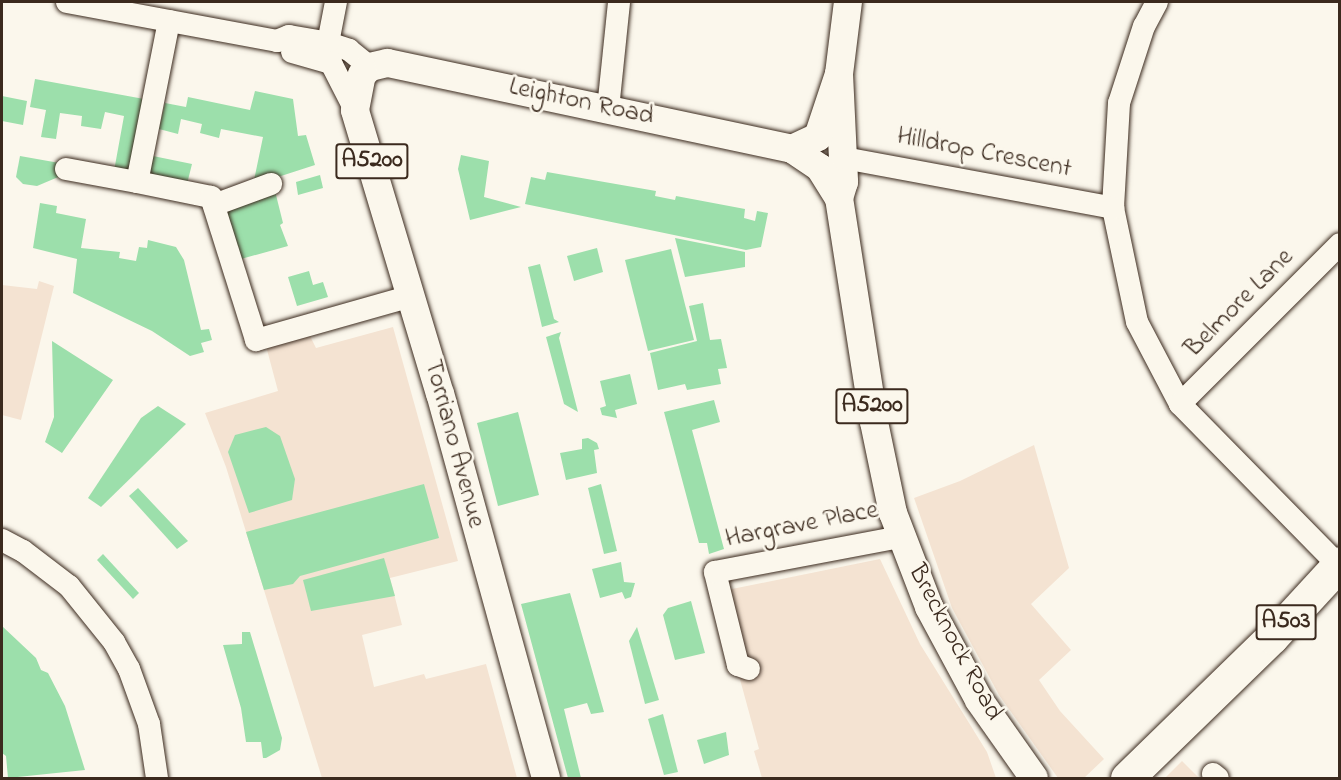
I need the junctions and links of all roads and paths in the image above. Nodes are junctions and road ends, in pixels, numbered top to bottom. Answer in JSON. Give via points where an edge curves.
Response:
{"nodes":[{"id":1,"x":67,"y":2,"type":"edge"},
{"id":2,"x":336,"y":2,"type":"edge"},
{"id":3,"x":619,"y":2,"type":"edge"},
{"id":4,"x":848,"y":2,"type":"edge"},
{"id":5,"x":1156,"y":2,"type":"edge"},
{"id":6,"x":169,"y":21,"type":"junction"},
{"id":7,"x":277,"y":41,"type":"junction"},
{"id":8,"x":328,"y":43,"type":"junction"},
{"id":9,"x":370,"y":67,"type":"junction"},
{"id":10,"x":839,"y":74,"type":"junction"},
{"id":11,"x":608,"y":109,"type":"junction"},
{"id":12,"x":355,"y":110,"type":"junction"},
{"id":13,"x":792,"y":148,"type":"junction"},
{"id":14,"x":844,"y":158,"type":"junction"},
{"id":15,"x":66,"y":169,"type":"dead end"},
{"id":16,"x":137,"y":182,"type":"junction"},
{"id":17,"x":271,"y":184,"type":"dead end"},
{"id":18,"x":839,"y":198,"type":"junction"},
{"id":19,"x":214,"y":205,"type":"junction"},
{"id":20,"x":1113,"y":208,"type":"junction"},
{"id":21,"x":1340,"y":244,"type":"edge"},
{"id":22,"x":412,"y":296,"type":"junction"},
{"id":23,"x":1180,"y":404,"type":"junction"},
{"id":24,"x":900,"y":537,"type":"junction"},
{"id":25,"x":2,"y":540,"type":"edge"},
{"id":26,"x":1339,"y":564,"type":"edge"},
{"id":27,"x":749,"y":669,"type":"dead end"},
{"id":28,"x":157,"y":778,"type":"edge"},
{"id":29,"x":546,"y":778,"type":"edge"},
{"id":30,"x":1034,"y":778,"type":"edge"},
{"id":31,"x":1127,"y":778,"type":"edge"}],
"edges":[{"from":1,"to":6,"type":"street"},
{"from":2,"to":8,"type":"street"},
{"from":3,"to":11,"type":"street"},
{"from":4,"to":10,"type":"main road","name":"Brecknock Road","number":"A5200"},
{"from":5,"to":20,"type":"street","via":[[1144,26],[1119,103]]},
{"from":6,"to":7,"type":"street"},
{"from":6,"to":16,"type":"street"},
{"from":7,"to":8,"type":"street","via":[[289,36]]},
{"from":7,"to":12,"type":"street","via":[[285,51],[331,63]]},
{"from":8,"to":9,"type":"street","via":[[348,50]]},
{"from":9,"to":11,"type":"main road","name":"Leighton Road","number":"A5200","via":[[388,63]]},
{"from":9,"to":12,"type":"main road","number":"A5200","via":[[357,88]]},
{"from":10,"to":13,"type":"main road","name":"Brecknock Road","number":"A5200","via":[[818,137]]},
{"from":10,"to":14,"type":"main road","name":"Brecknock Road","number":"A5200"},
{"from":11,"to":13,"type":"main road","name":"Leighton Road","number":"A5200"},
{"from":12,"to":22,"type":"main road","name":"Torriano Avenue","number":"A5200"},
{"from":13,"to":18,"type":"main road","number":"A5200","via":[[812,160]]},
{"from":14,"to":18,"type":"main road","name":"Brecknock Road","number":"A5200"},
{"from":14,"to":20,"type":"street","name":"Hilldrop Crescent"},
{"from":15,"to":16,"type":"street"},
{"from":16,"to":19,"type":"street","via":[[211,197]]},
{"from":17,"to":19,"type":"street"},
{"from":18,"to":24,"type":"main road","name":"Brecknock Road","number":"A5200","via":[[874,422]]},
{"from":19,"to":22,"type":"street","via":[[256,340]]},
{"from":20,"to":23,"type":"street","via":[[1137,322]]},
{"from":21,"to":23,"type":"street","name":"Belmore Lane"},
{"from":22,"to":29,"type":"main road","name":"Torriano Avenue","number":"A5200"},
{"from":23,"to":26,"type":"street"},
{"from":24,"to":27,"type":"street","name":"Hargrave Place","via":[[715,572],[738,665]]},
{"from":24,"to":30,"type":"main road","name":"Brecknock Road","number":"A5200","via":[[929,607],[979,700]]},
{"from":25,"to":28,"type":"street","via":[[30,555],[69,586],[114,642],[129,669],[149,724]]},
{"from":26,"to":31,"type":"highway","number":"A503","via":[[1272,637]]}]}
